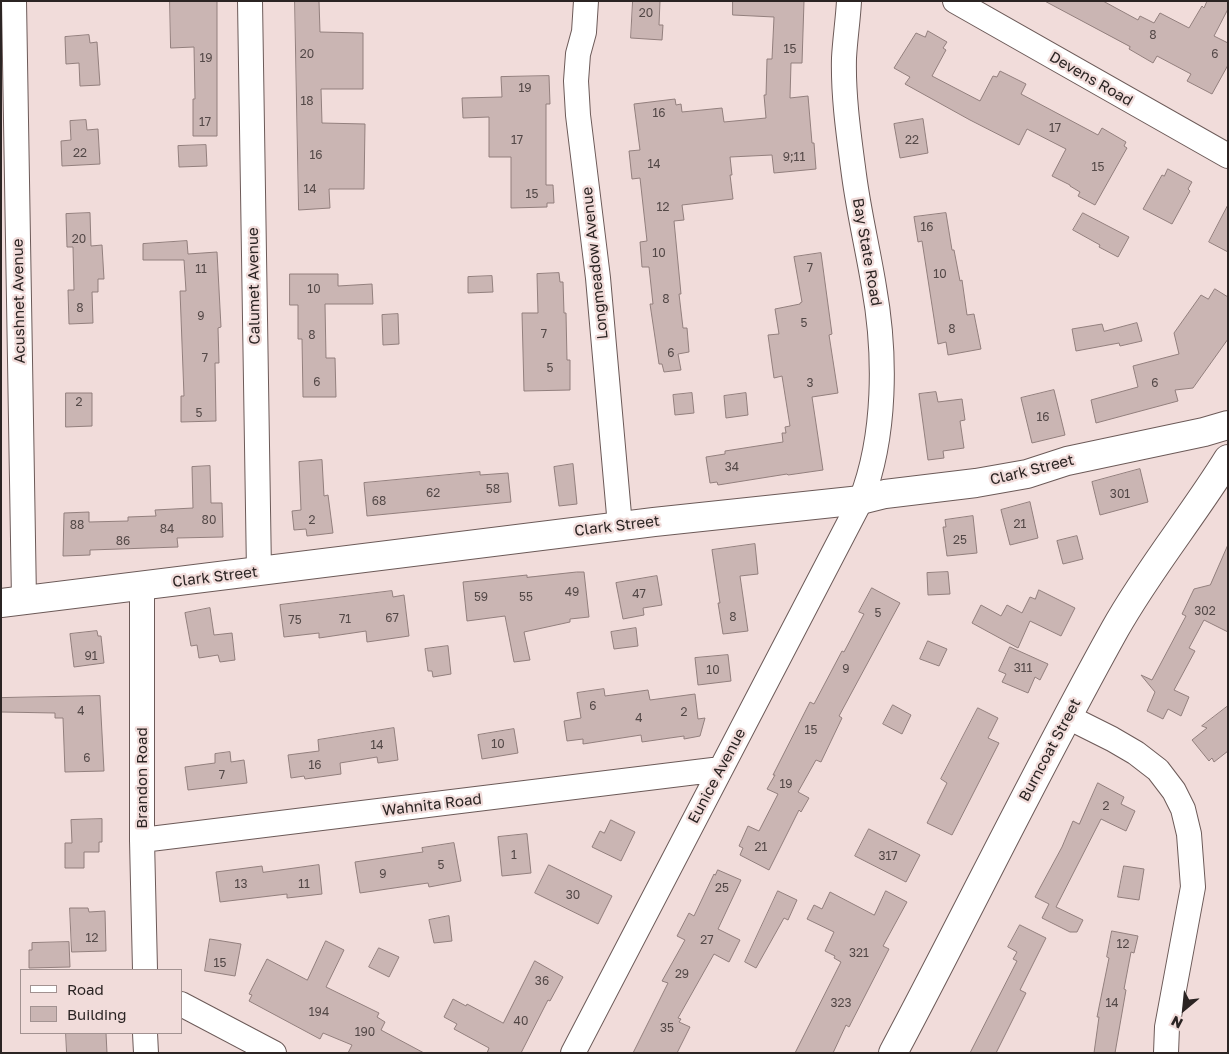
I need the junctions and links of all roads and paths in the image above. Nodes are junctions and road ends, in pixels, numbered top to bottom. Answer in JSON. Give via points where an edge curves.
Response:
{"nodes":[{"id":1,"x":14,"y":1,"type":"edge"},
{"id":2,"x":250,"y":1,"type":"edge"},
{"id":3,"x":586,"y":1,"type":"edge"},
{"id":4,"x":849,"y":1,"type":"edge"},
{"id":5,"x":955,"y":1,"type":"edge"},
{"id":6,"x":1228,"y":156,"type":"edge"},
{"id":7,"x":1228,"y":425,"type":"edge"},
{"id":8,"x":1228,"y":459,"type":"edge"},
{"id":9,"x":861,"y":500,"type":"junction"},
{"id":10,"x":620,"y":526,"type":"junction"},
{"id":11,"x":259,"y":572,"type":"junction"},
{"id":12,"x":142,"y":586,"type":"junction"},
{"id":13,"x":13,"y":601,"type":"edge"},
{"id":14,"x":1068,"y":717,"type":"junction"},
{"id":15,"x":721,"y":769,"type":"junction"},
{"id":16,"x":142,"y":840,"type":"junction"},
{"id":17,"x":145,"y":969,"type":"edge"},
{"id":18,"x":182,"y":1005,"type":"edge"},
{"id":19,"x":145,"y":1034,"type":"edge"},
{"id":20,"x":146,"y":1053,"type":"edge"},
{"id":21,"x":274,"y":1053,"type":"edge"},
{"id":22,"x":573,"y":1053,"type":"edge"},
{"id":23,"x":893,"y":1053,"type":"edge"},
{"id":24,"x":1166,"y":1053,"type":"edge"}],
"edges":[{"from":1,"to":13,"type":"street","name":"Acushnet Avenue"},
{"from":2,"to":11,"type":"street","name":"Calumet Avenue"},
{"from":3,"to":10,"type":"street","name":"Longmeadow Avenue","via":[[576,81],[578,116],[598,278]]},
{"from":4,"to":9,"type":"street","name":"Bay State Road","via":[[844,59],[848,126],[881,336],[882,383],[876,452]]},
{"from":5,"to":6,"type":"street","name":"Devens Road"},
{"from":7,"to":9,"type":"street","name":"Clark Street","via":[[1067,460],[1028,474]]},
{"from":8,"to":14,"type":"street","name":"Burncoat Street","via":[[1134,597]]},
{"from":9,"to":10,"type":"street","name":"Clark Street"},
{"from":9,"to":15,"type":"street","name":"Eunice Avenue"},
{"from":10,"to":11,"type":"street","name":"Clark Street"},
{"from":11,"to":12,"type":"street","name":"Clark Street"},
{"from":12,"to":13,"type":"street","name":"Clark Street"},
{"from":12,"to":16,"type":"street","name":"Brandon Road"},
{"from":14,"to":23,"type":"street","name":"Burncoat Street"},
{"from":14,"to":24,"type":"street","via":[[1112,739],[1158,770],[1183,809],[1194,887],[1167,1026]]},
{"from":15,"to":16,"type":"street","name":"Wahnita Road"},
{"from":15,"to":22,"type":"street","name":"Eunice Avenue"},
{"from":16,"to":17,"type":"street","name":"Brandon Road"},
{"from":18,"to":21,"type":"street"},
{"from":19,"to":20,"type":"street"}]}
